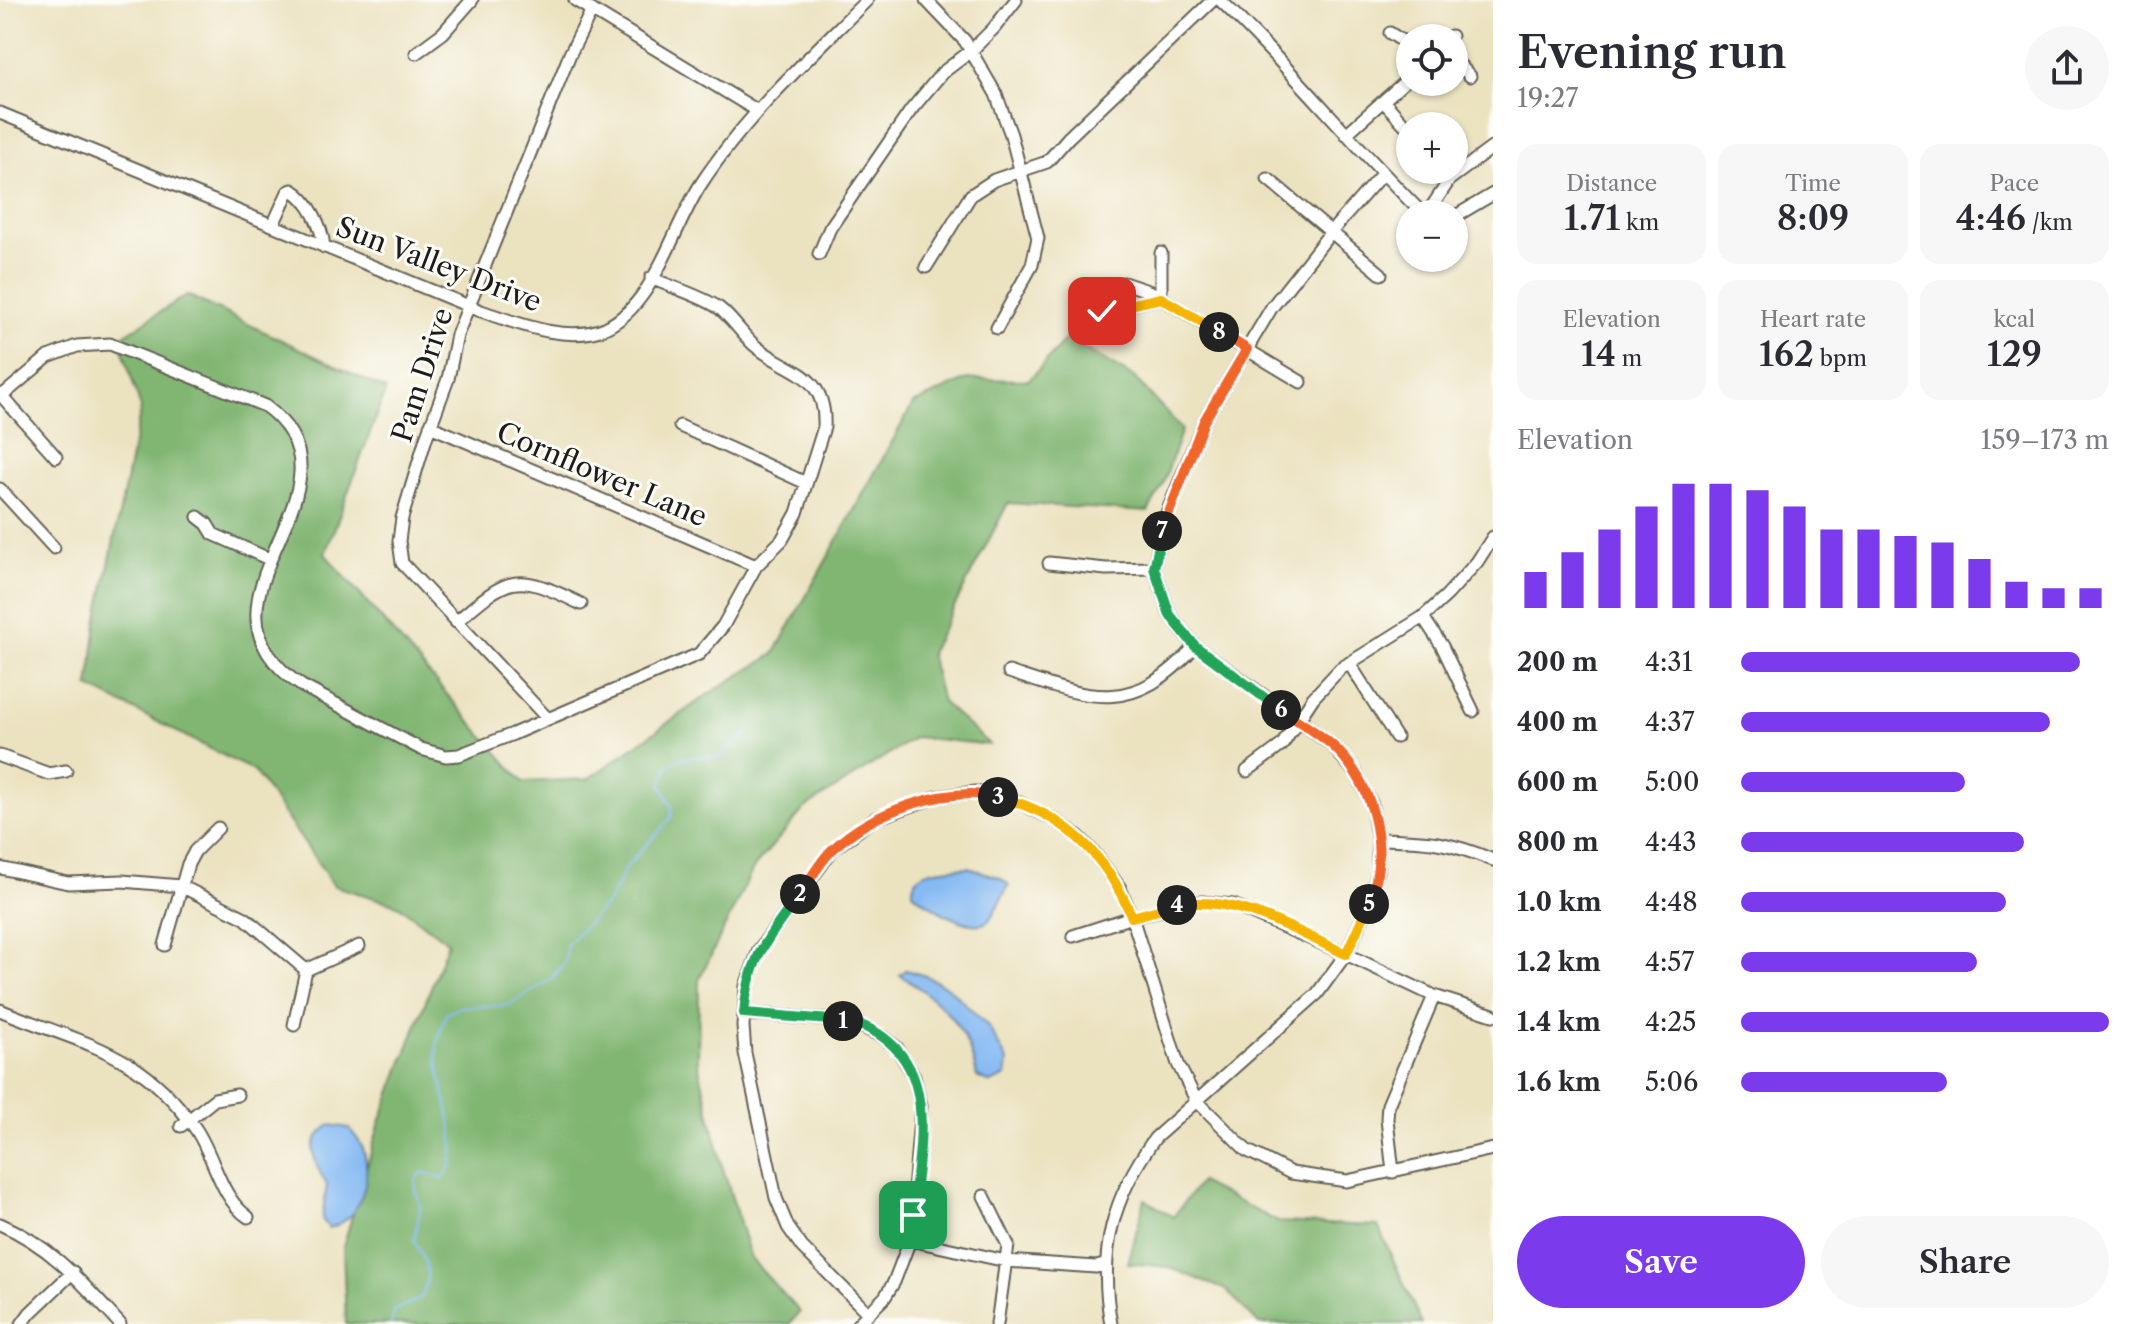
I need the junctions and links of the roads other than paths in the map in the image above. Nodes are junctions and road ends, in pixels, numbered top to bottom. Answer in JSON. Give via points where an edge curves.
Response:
{"nodes":[{"id":1,"x":472,"y":0,"type":"edge"},
{"id":2,"x":575,"y":0,"type":"edge"},
{"id":3,"x":867,"y":0,"type":"edge"},
{"id":4,"x":926,"y":0,"type":"edge"},
{"id":5,"x":1016,"y":0,"type":"edge"},
{"id":6,"x":1213,"y":0,"type":"edge"},
{"id":7,"x":1220,"y":0,"type":"edge"},
{"id":8,"x":592,"y":10,"type":"junction"},
{"id":9,"x":1390,"y":33,"type":"dead end"},
{"id":10,"x":1396,"y":37,"type":"edge"},
{"id":11,"x":971,"y":51,"type":"junction"},
{"id":12,"x":416,"y":53,"type":"dead end"},
{"id":13,"x":1396,"y":90,"type":"edge"},
{"id":14,"x":1384,"y":102,"type":"junction"},
{"id":15,"x":756,"y":110,"type":"junction"},
{"id":16,"x":0,"y":113,"type":"edge"},
{"id":17,"x":1396,"y":115,"type":"edge"},
{"id":18,"x":1346,"y":134,"type":"junction"},
{"id":19,"x":1493,"y":147,"type":"edge"},
{"id":20,"x":1021,"y":171,"type":"junction"},
{"id":21,"x":1382,"y":174,"type":"junction"},
{"id":22,"x":1268,"y":179,"type":"dead end"},
{"id":23,"x":1493,"y":194,"type":"edge"},
{"id":24,"x":1410,"y":200,"type":"edge"},
{"id":25,"x":1435,"y":200,"type":"edge"},
{"id":26,"x":1468,"y":209,"type":"edge"},
{"id":27,"x":273,"y":225,"type":"junction"},
{"id":28,"x":1331,"y":232,"type":"junction"},
{"id":29,"x":324,"y":247,"type":"junction"},
{"id":30,"x":1161,"y":253,"type":"dead end"},
{"id":31,"x":819,"y":254,"type":"dead end"},
{"id":32,"x":926,"y":267,"type":"dead end"},
{"id":33,"x":1381,"y":274,"type":"dead end"},
{"id":34,"x":651,"y":278,"type":"junction"},
{"id":35,"x":1124,"y":283,"type":"dead end"},
{"id":36,"x":1161,"y":298,"type":"junction"},
{"id":37,"x":469,"y":306,"type":"junction"},
{"id":38,"x":1102,"y":311,"type":"dead end"},
{"id":39,"x":997,"y":328,"type":"dead end"},
{"id":40,"x":1247,"y":349,"type":"junction"},
{"id":41,"x":1301,"y":382,"type":"dead end"},
{"id":42,"x":1,"y":395,"type":"edge"},
{"id":43,"x":430,"y":426,"type":"junction"},
{"id":44,"x":680,"y":426,"type":"dead end"},
{"id":45,"x":56,"y":457,"type":"dead end"},
{"id":46,"x":806,"y":483,"type":"junction"},
{"id":47,"x":0,"y":489,"type":"edge"},
{"id":48,"x":198,"y":517,"type":"dead end"},
{"id":49,"x":1493,"y":537,"type":"edge"},
{"id":50,"x":54,"y":548,"type":"dead end"},
{"id":51,"x":269,"y":559,"type":"junction"},
{"id":52,"x":1049,"y":563,"type":"dead end"},
{"id":53,"x":756,"y":566,"type":"junction"},
{"id":54,"x":1154,"y":568,"type":"junction"},
{"id":55,"x":581,"y":604,"type":"dead end"},
{"id":56,"x":1423,"y":617,"type":"junction"},
{"id":57,"x":456,"y":622,"type":"junction"},
{"id":58,"x":1195,"y":646,"type":"junction"},
{"id":59,"x":1349,"y":663,"type":"junction"},
{"id":60,"x":1009,"y":672,"type":"dead end"},
{"id":61,"x":1473,"y":711,"type":"dead end"},
{"id":62,"x":547,"y":718,"type":"junction"},
{"id":63,"x":1298,"y":722,"type":"junction"},
{"id":64,"x":1396,"y":737,"type":"dead end"},
{"id":65,"x":0,"y":756,"type":"edge"},
{"id":66,"x":66,"y":771,"type":"dead end"},
{"id":67,"x":1247,"y":771,"type":"dead end"},
{"id":68,"x":218,"y":828,"type":"dead end"},
{"id":69,"x":1378,"y":839,"type":"junction"},
{"id":70,"x":1493,"y":860,"type":"edge"},
{"id":71,"x":0,"y":868,"type":"edge"},
{"id":72,"x":181,"y":886,"type":"junction"},
{"id":73,"x":1132,"y":917,"type":"junction"},
{"id":74,"x":1073,"y":936,"type":"dead end"},
{"id":75,"x":165,"y":945,"type":"dead end"},
{"id":76,"x":359,"y":946,"type":"dead end"},
{"id":77,"x":1346,"y":954,"type":"junction"},
{"id":78,"x":306,"y":970,"type":"junction"},
{"id":79,"x":1434,"y":996,"type":"junction"},
{"id":80,"x":0,"y":1010,"type":"edge"},
{"id":81,"x":744,"y":1013,"type":"junction"},
{"id":82,"x":1493,"y":1015,"type":"edge"},
{"id":83,"x":294,"y":1025,"type":"dead end"},
{"id":84,"x":237,"y":1095,"type":"dead end"},
{"id":85,"x":1196,"y":1100,"type":"junction"},
{"id":86,"x":185,"y":1123,"type":"junction"},
{"id":87,"x":1493,"y":1149,"type":"edge"},
{"id":88,"x":1393,"y":1172,"type":"junction"},
{"id":89,"x":984,"y":1196,"type":"dead end"},
{"id":90,"x":248,"y":1217,"type":"dead end"},
{"id":91,"x":0,"y":1224,"type":"edge"},
{"id":92,"x":910,"y":1240,"type":"junction"},
{"id":93,"x":1006,"y":1261,"type":"junction"},
{"id":94,"x":1104,"y":1265,"type":"junction"},
{"id":95,"x":73,"y":1272,"type":"junction"},
{"id":96,"x":868,"y":1313,"type":"junction"},
{"id":97,"x":22,"y":1324,"type":"edge"},
{"id":98,"x":120,"y":1324,"type":"edge"},
{"id":99,"x":858,"y":1324,"type":"edge"},
{"id":100,"x":997,"y":1324,"type":"edge"},
{"id":101,"x":1111,"y":1324,"type":"edge"}],
"edges":[{"from":1,"to":12,"type":"street","via":[[443,33]]},
{"from":2,"to":8,"type":"street"},
{"from":3,"to":15,"type":"street","name":"Sun Valley Drive"},
{"from":4,"to":11,"type":"street"},
{"from":5,"to":11,"type":"street"},
{"from":6,"to":20,"type":"street","via":[[1047,162]]},
{"from":7,"to":18,"type":"street"},
{"from":8,"to":15,"type":"street"},
{"from":8,"to":37,"type":"street","name":"Pam Drive"},
{"from":9,"to":10,"type":"street"},
{"from":11,"to":20,"type":"street","via":[[996,94]]},
{"from":11,"to":31,"type":"street","via":[[942,73],[911,110],[830,228]]},
{"from":13,"to":14,"type":"street"},
{"from":14,"to":17,"type":"street"},
{"from":14,"to":18,"type":"street"},
{"from":15,"to":34,"type":"street","name":"Sun Valley Drive","via":[[700,185]]},
{"from":16,"to":27,"type":"street","name":"Sun Valley Drive"},
{"from":18,"to":21,"type":"street"},
{"from":19,"to":25,"type":"street","via":[[1450,179]]},
{"from":20,"to":32,"type":"street","via":[[971,195]]},
{"from":20,"to":39,"type":"street","via":[[1037,252]]},
{"from":21,"to":24,"type":"street"},
{"from":21,"to":28,"type":"street"},
{"from":22,"to":28,"type":"street"},
{"from":23,"to":26,"type":"street"},
{"from":27,"to":29,"type":"street","name":"Sun Valley Drive"},
{"from":27,"to":29,"type":"street","via":[[292,190],[318,224]]},
{"from":28,"to":33,"type":"street"},
{"from":28,"to":40,"type":"street","via":[[1272,307]]},
{"from":29,"to":37,"type":"street","name":"Sun Valley Drive"},
{"from":30,"to":36,"type":"street"},
{"from":34,"to":37,"type":"street","name":"Sun Valley Drive","via":[[629,312],[586,333],[518,323]]},
{"from":34,"to":46,"type":"street","via":[[718,307],[754,346],[812,383],[825,413]]},
{"from":35,"to":36,"type":"street"},
{"from":36,"to":38,"type":"street"},
{"from":36,"to":40,"type":"street"},
{"from":37,"to":43,"type":"street","name":"Pam Drive"},
{"from":40,"to":41,"type":"street"},
{"from":40,"to":54,"type":"street","via":[[1204,421],[1163,523]]},
{"from":42,"to":45,"type":"street"},
{"from":42,"to":51,"type":"street","via":[[48,357],[77,346],[110,344],[265,406],[282,419],[298,446],[302,473]]},
{"from":43,"to":53,"type":"street","name":"Cornflower Lane"},
{"from":43,"to":57,"type":"street","name":"Pam Drive","via":[[399,541],[402,563]]},
{"from":44,"to":46,"type":"street"},
{"from":46,"to":53,"type":"street","via":[[782,540]]},
{"from":47,"to":50,"type":"street"},
{"from":48,"to":51,"type":"street","via":[[213,534]]},
{"from":49,"to":56,"type":"street","via":[[1461,581]]},
{"from":51,"to":62,"type":"street","via":[[259,591],[258,623],[267,653],[286,676],[421,749],[446,756],[475,750]]},
{"from":52,"to":54,"type":"street"},
{"from":53,"to":62,"type":"street","via":[[723,626],[699,654]]},
{"from":54,"to":58,"type":"street","via":[[1170,615]]},
{"from":55,"to":57,"type":"street","via":[[548,587],[507,584]]},
{"from":56,"to":59,"type":"street"},
{"from":56,"to":61,"type":"street"},
{"from":57,"to":62,"type":"street","name":"Pam Drive"},
{"from":58,"to":60,"type":"street","via":[[1153,683],[1106,697],[1087,697]]},
{"from":58,"to":63,"type":"street"},
{"from":59,"to":63,"type":"street","via":[[1320,689]]},
{"from":59,"to":64,"type":"street"},
{"from":63,"to":67,"type":"street","via":[[1276,752]]},
{"from":63,"to":69,"type":"street","via":[[1332,745],[1356,773],[1371,803]]},
{"from":65,"to":66,"type":"street","via":[[49,774]]},
{"from":68,"to":72,"type":"street","via":[[190,858]]},
{"from":69,"to":70,"type":"street","via":[[1421,839]]},
{"from":69,"to":77,"type":"street","via":[[1371,900]]},
{"from":71,"to":72,"type":"street","via":[[68,883]]},
{"from":72,"to":75,"type":"street"},
{"from":72,"to":78,"type":"street","via":[[245,918]]},
{"from":73,"to":74,"type":"street"},
{"from":73,"to":77,"type":"street","via":[[1202,902],[1233,905]]},
{"from":73,"to":81,"type":"street","via":[[1120,888],[1095,854],[1055,820],[1018,802],[976,792],[936,797],[874,819],[833,849],[759,950],[746,986]]},
{"from":73,"to":85,"type":"street","via":[[1178,1064]]},
{"from":76,"to":78,"type":"street"},
{"from":77,"to":79,"type":"street"},
{"from":77,"to":85,"type":"street","via":[[1317,994]]},
{"from":78,"to":83,"type":"street"},
{"from":79,"to":82,"type":"street"},
{"from":79,"to":88,"type":"street","via":[[1388,1105]]},
{"from":80,"to":86,"type":"street","via":[[108,1051],[148,1077]]},
{"from":81,"to":92,"type":"street","via":[[853,1022],[897,1048],[917,1084],[921,1106]]},
{"from":81,"to":96,"type":"street","via":[[745,1053],[776,1198],[802,1247]]},
{"from":84,"to":86,"type":"street","via":[[215,1099]]},
{"from":85,"to":88,"type":"street","via":[[1246,1150],[1291,1173],[1347,1181]]},
{"from":85,"to":94,"type":"street","via":[[1155,1138],[1135,1166],[1112,1217]]},
{"from":86,"to":90,"type":"street","via":[[203,1140],[232,1201]]},
{"from":87,"to":88,"type":"street"},
{"from":89,"to":93,"type":"street","via":[[1008,1245]]},
{"from":91,"to":95,"type":"street","via":[[43,1247]]},
{"from":92,"to":93,"type":"street"},
{"from":92,"to":96,"type":"street","via":[[894,1282]]},
{"from":93,"to":94,"type":"street"},
{"from":93,"to":100,"type":"street"},
{"from":94,"to":101,"type":"street"},
{"from":95,"to":97,"type":"street"},
{"from":95,"to":98,"type":"street"},
{"from":96,"to":99,"type":"street"}]}
